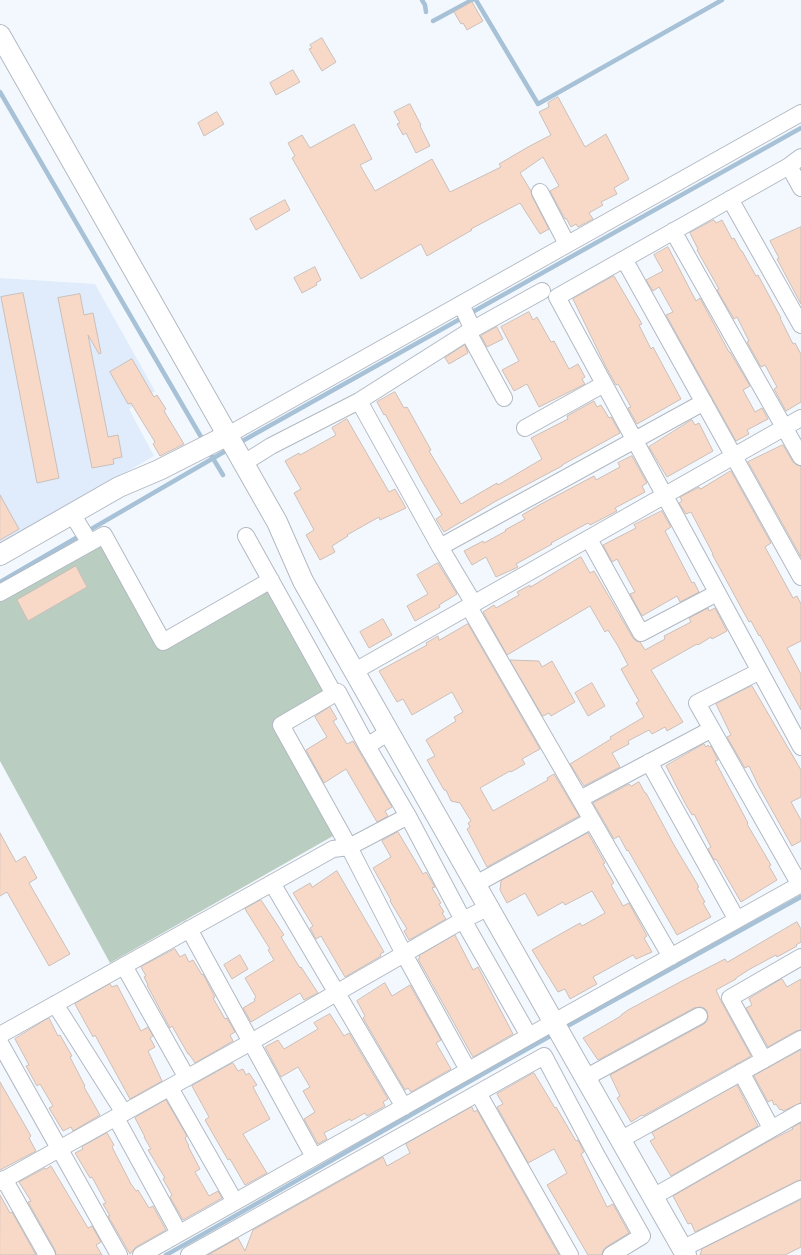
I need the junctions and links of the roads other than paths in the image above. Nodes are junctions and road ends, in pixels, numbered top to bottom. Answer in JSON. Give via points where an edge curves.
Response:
{"nodes":[{"id":1,"x":0,"y":35,"type":"edge"},
{"id":2,"x":801,"y":113,"type":"edge"},
{"id":3,"x":795,"y":161,"type":"edge"},
{"id":4,"x":801,"y":188,"type":"edge"},
{"id":5,"x":540,"y":192,"type":"dead end"},
{"id":6,"x":730,"y":199,"type":"junction"},
{"id":7,"x":673,"y":231,"type":"junction"},
{"id":8,"x":567,"y":244,"type":"junction"},
{"id":9,"x":624,"y":259,"type":"junction"},
{"id":10,"x":542,"y":291,"type":"dead end"},
{"id":11,"x":462,"y":306,"type":"junction"},
{"id":12,"x":801,"y":325,"type":"edge"},
{"id":13,"x":471,"y":330,"type":"junction"},
{"id":14,"x":604,"y":384,"type":"junction"},
{"id":15,"x":504,"y":398,"type":"dead end"},
{"id":16,"x":359,"y":401,"type":"junction"},
{"id":17,"x":704,"y":402,"type":"junction"},
{"id":18,"x":801,"y":418,"type":"edge"},
{"id":19,"x":525,"y":428,"type":"dead end"},
{"id":20,"x":785,"y":428,"type":"junction"},
{"id":21,"x":224,"y":438,"type":"junction"},
{"id":22,"x":634,"y":440,"type":"junction"},
{"id":23,"x":734,"y":456,"type":"junction"},
{"id":24,"x":801,"y":456,"type":"edge"},
{"id":25,"x":242,"y":459,"type":"junction"},
{"id":26,"x":665,"y":496,"type":"junction"},
{"id":27,"x":74,"y":517,"type":"junction"},
{"id":28,"x":246,"y":536,"type":"dead end"},
{"id":29,"x":88,"y":539,"type":"junction"},
{"id":30,"x":589,"y":539,"type":"junction"},
{"id":31,"x":440,"y":547,"type":"junction"},
{"id":32,"x":0,"y":555,"type":"edge"},
{"id":33,"x":801,"y":577,"type":"edge"},
{"id":34,"x":271,"y":580,"type":"junction"},
{"id":35,"x":0,"y":593,"type":"edge"},
{"id":36,"x":718,"y":593,"type":"junction"},
{"id":37,"x":472,"y":605,"type":"junction"},
{"id":38,"x":355,"y":671,"type":"junction"},
{"id":39,"x":760,"y":671,"type":"junction"},
{"id":40,"x":334,"y":694,"type":"junction"},
{"id":41,"x":712,"y":729,"type":"junction"},
{"id":42,"x":389,"y":732,"type":"junction"},
{"id":43,"x":367,"y":746,"type":"junction"},
{"id":44,"x":801,"y":747,"type":"edge"},
{"id":45,"x":649,"y":762,"type":"junction"},
{"id":46,"x":580,"y":799,"type":"junction"},
{"id":47,"x":408,"y":816,"type":"junction"},
{"id":48,"x":592,"y":820,"type":"junction"},
{"id":49,"x":349,"y":847,"type":"junction"},
{"id":50,"x":272,"y":883,"type":"junction"},
{"id":51,"x":476,"y":884,"type":"junction"},
{"id":52,"x":801,"y":884,"type":"edge"},
{"id":53,"x":489,"y":907,"type":"junction"},
{"id":54,"x":463,"y":920,"type":"junction"},
{"id":55,"x":737,"y":920,"type":"junction"},
{"id":56,"x":189,"y":929,"type":"junction"},
{"id":57,"x":404,"y":954,"type":"junction"},
{"id":58,"x":670,"y":957,"type":"junction"},
{"id":59,"x":801,"y":957,"type":"edge"},
{"id":60,"x":124,"y":966,"type":"junction"},
{"id":61,"x":337,"y":993,"type":"junction"},
{"id":62,"x":55,"y":1004,"type":"junction"},
{"id":63,"x":699,"y":1016,"type":"dead end"},
{"id":64,"x":554,"y":1022,"type":"junction"},
{"id":65,"x":0,"y":1035,"type":"edge"},
{"id":66,"x":529,"y":1036,"type":"junction"},
{"id":67,"x":801,"y":1039,"type":"edge"},
{"id":68,"x":251,"y":1042,"type":"junction"},
{"id":69,"x":0,"y":1043,"type":"edge"},
{"id":70,"x":764,"y":1060,"type":"junction"},
{"id":71,"x":468,"y":1070,"type":"junction"},
{"id":72,"x":741,"y":1072,"type":"junction"},
{"id":73,"x":186,"y":1078,"type":"junction"},
{"id":74,"x":585,"y":1078,"type":"junction"},
{"id":75,"x":170,"y":1088,"type":"junction"},
{"id":76,"x":478,"y":1092,"type":"junction"},
{"id":77,"x":404,"y":1107,"type":"junction"},
{"id":78,"x":801,"y":1112,"type":"edge"},
{"id":79,"x":120,"y":1115,"type":"junction"},
{"id":80,"x":771,"y":1128,"type":"junction"},
{"id":81,"x":620,"y":1140,"type":"junction"},
{"id":82,"x":60,"y":1149,"type":"junction"},
{"id":83,"x":314,"y":1157,"type":"junction"},
{"id":84,"x":2,"y":1181,"type":"edge"},
{"id":85,"x":801,"y":1189,"type":"edge"},
{"id":86,"x":653,"y":1197,"type":"junction"},
{"id":87,"x":235,"y":1202,"type":"junction"},
{"id":88,"x":179,"y":1234,"type":"junction"},
{"id":89,"x":684,"y":1252,"type":"edge"},
{"id":90,"x":47,"y":1255,"type":"edge"},
{"id":91,"x":119,"y":1255,"type":"edge"},
{"id":92,"x":141,"y":1255,"type":"edge"},
{"id":93,"x":189,"y":1255,"type":"edge"},
{"id":94,"x":570,"y":1255,"type":"edge"},
{"id":95,"x":611,"y":1255,"type":"edge"}],
"edges":[{"from":1,"to":21,"type":"street"},
{"from":2,"to":8,"type":"street"},
{"from":3,"to":4,"type":"street"},
{"from":3,"to":6,"type":"street"},
{"from":5,"to":8,"type":"street"},
{"from":6,"to":7,"type":"street"},
{"from":6,"to":12,"type":"street"},
{"from":7,"to":9,"type":"street"},
{"from":7,"to":20,"type":"street"},
{"from":8,"to":11,"type":"street"},
{"from":9,"to":14,"type":"street","via":[[557,297]]},
{"from":9,"to":17,"type":"street"},
{"from":10,"to":13,"type":"street"},
{"from":11,"to":13,"type":"street"},
{"from":11,"to":21,"type":"street"},
{"from":13,"to":15,"type":"street"},
{"from":13,"to":16,"type":"street"},
{"from":14,"to":19,"type":"street"},
{"from":14,"to":22,"type":"street"},
{"from":16,"to":25,"type":"street"},
{"from":16,"to":31,"type":"street"},
{"from":17,"to":22,"type":"street"},
{"from":17,"to":23,"type":"street"},
{"from":18,"to":20,"type":"street"},
{"from":20,"to":23,"type":"street"},
{"from":20,"to":24,"type":"street"},
{"from":21,"to":25,"type":"street"},
{"from":21,"to":27,"type":"street","via":[[119,487]]},
{"from":22,"to":26,"type":"street"},
{"from":22,"to":31,"type":"street"},
{"from":23,"to":26,"type":"street"},
{"from":23,"to":33,"type":"street"},
{"from":25,"to":38,"type":"street","via":[[277,522],[303,581]]},
{"from":26,"to":30,"type":"street"},
{"from":26,"to":36,"type":"street"},
{"from":27,"to":29,"type":"street"},
{"from":27,"to":32,"type":"street"},
{"from":28,"to":34,"type":"street"},
{"from":29,"to":34,"type":"street","via":[[104,536],[163,642]]},
{"from":29,"to":35,"type":"street"},
{"from":30,"to":36,"type":"street","via":[[641,633]]},
{"from":30,"to":37,"type":"street"},
{"from":31,"to":37,"type":"street"},
{"from":34,"to":40,"type":"street"},
{"from":36,"to":39,"type":"street"},
{"from":37,"to":38,"type":"street"},
{"from":37,"to":46,"type":"street"},
{"from":38,"to":42,"type":"street"},
{"from":39,"to":41,"type":"street","via":[[697,703]]},
{"from":39,"to":44,"type":"street"},
{"from":40,"to":43,"type":"street","via":[[338,692]]},
{"from":40,"to":49,"type":"street","via":[[281,725]]},
{"from":41,"to":45,"type":"street"},
{"from":41,"to":52,"type":"street"},
{"from":42,"to":43,"type":"street"},
{"from":42,"to":51,"type":"street"},
{"from":43,"to":47,"type":"street"},
{"from":45,"to":46,"type":"street"},
{"from":45,"to":55,"type":"street"},
{"from":46,"to":48,"type":"street"},
{"from":47,"to":49,"type":"street"},
{"from":47,"to":54,"type":"street"},
{"from":48,"to":51,"type":"street"},
{"from":48,"to":58,"type":"street"},
{"from":49,"to":50,"type":"street","via":[[333,849]]},
{"from":49,"to":57,"type":"street"},
{"from":50,"to":56,"type":"street"},
{"from":50,"to":61,"type":"street"},
{"from":51,"to":53,"type":"street"},
{"from":52,"to":55,"type":"street"},
{"from":53,"to":54,"type":"street"},
{"from":53,"to":64,"type":"street"},
{"from":54,"to":57,"type":"street"},
{"from":54,"to":66,"type":"street"},
{"from":55,"to":58,"type":"street"},
{"from":56,"to":60,"type":"street"},
{"from":56,"to":68,"type":"street"},
{"from":57,"to":61,"type":"street"},
{"from":57,"to":71,"type":"street"},
{"from":58,"to":64,"type":"street"},
{"from":59,"to":70,"type":"street","via":[[730,998]]},
{"from":60,"to":62,"type":"street"},
{"from":60,"to":73,"type":"street"},
{"from":61,"to":68,"type":"street"},
{"from":61,"to":77,"type":"street"},
{"from":62,"to":65,"type":"street"},
{"from":62,"to":79,"type":"street"},
{"from":63,"to":74,"type":"street"},
{"from":64,"to":66,"type":"street"},
{"from":64,"to":74,"type":"street"},
{"from":66,"to":71,"type":"street"},
{"from":67,"to":70,"type":"street"},
{"from":68,"to":73,"type":"street"},
{"from":68,"to":83,"type":"street"},
{"from":69,"to":82,"type":"street"},
{"from":70,"to":72,"type":"street"},
{"from":71,"to":77,"type":"street"},
{"from":72,"to":80,"type":"street"},
{"from":72,"to":81,"type":"street"},
{"from":73,"to":75,"type":"street"},
{"from":74,"to":81,"type":"street"},
{"from":75,"to":79,"type":"street"},
{"from":75,"to":87,"type":"street"},
{"from":76,"to":93,"type":"street"},
{"from":76,"to":94,"type":"street"},
{"from":76,"to":95,"type":"street","via":[[544,1056],[596,1156],[642,1236]]},
{"from":77,"to":83,"type":"street"},
{"from":78,"to":80,"type":"street"},
{"from":79,"to":82,"type":"street"},
{"from":79,"to":88,"type":"street"},
{"from":80,"to":86,"type":"street"},
{"from":81,"to":86,"type":"street"},
{"from":82,"to":84,"type":"street"},
{"from":82,"to":91,"type":"street"},
{"from":83,"to":87,"type":"street"},
{"from":84,"to":90,"type":"street"},
{"from":85,"to":89,"type":"street"},
{"from":86,"to":89,"type":"street"},
{"from":87,"to":88,"type":"street"},
{"from":88,"to":92,"type":"street"}]}
